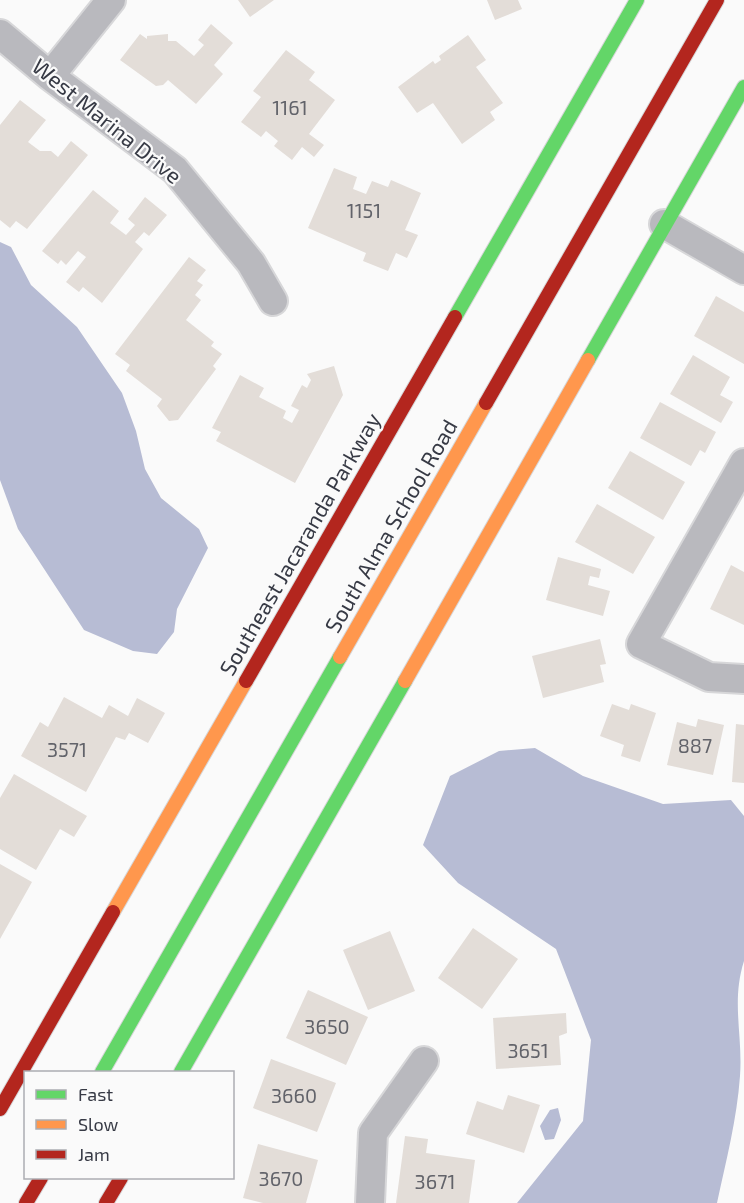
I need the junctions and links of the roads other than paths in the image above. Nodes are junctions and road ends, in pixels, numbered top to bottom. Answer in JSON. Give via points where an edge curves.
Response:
{"nodes":[{"id":1,"x":111,"y":0,"type":"edge"},
{"id":2,"x":637,"y":0,"type":"edge"},
{"id":3,"x":717,"y":0,"type":"edge"},
{"id":4,"x":0,"y":34,"type":"edge"},
{"id":5,"x":50,"y":76,"type":"junction"},
{"id":6,"x":744,"y":87,"type":"edge"},
{"id":7,"x":664,"y":224,"type":"junction"},
{"id":8,"x":744,"y":270,"type":"edge"},
{"id":9,"x":273,"y":301,"type":"dead end"},
{"id":10,"x":744,"y":463,"type":"edge"},
{"id":11,"x":744,"y":679,"type":"edge"},
{"id":12,"x":424,"y":1061,"type":"dead end"},
{"id":13,"x":103,"y":1071,"type":"edge"},
{"id":14,"x":182,"y":1071,"type":"edge"},
{"id":15,"x":0,"y":1109,"type":"edge"},
{"id":16,"x":40,"y":1179,"type":"edge"},
{"id":17,"x":120,"y":1179,"type":"edge"},
{"id":18,"x":26,"y":1203,"type":"edge"},
{"id":19,"x":106,"y":1203,"type":"edge"},
{"id":20,"x":370,"y":1203,"type":"edge"}],
"edges":[{"from":1,"to":5,"type":"street"},
{"from":2,"to":15,"type":"main road","name":"Southeast Jacaranda Parkway"},
{"from":3,"to":13,"type":"main road","name":"South Alma School Road"},
{"from":4,"to":5,"type":"street","name":"West Marina Drive"},
{"from":5,"to":9,"type":"street","name":"West Marina Drive","via":[[175,170],[251,262]]},
{"from":6,"to":7,"type":"main road"},
{"from":7,"to":8,"type":"street"},
{"from":7,"to":14,"type":"main road"},
{"from":10,"to":11,"type":"street","via":[[642,644],[709,677]]},
{"from":12,"to":20,"type":"street","via":[[373,1133]]},
{"from":16,"to":18,"type":"main road"},
{"from":17,"to":19,"type":"main road"}]}
